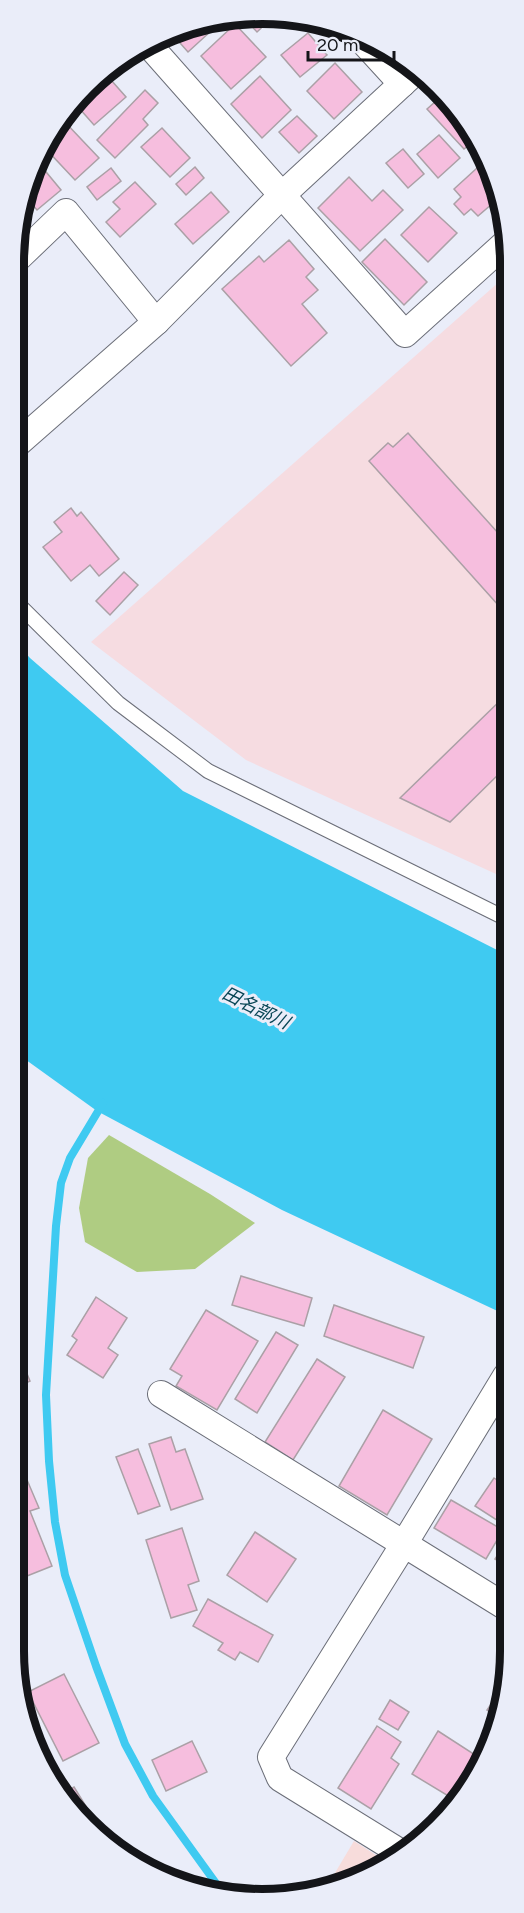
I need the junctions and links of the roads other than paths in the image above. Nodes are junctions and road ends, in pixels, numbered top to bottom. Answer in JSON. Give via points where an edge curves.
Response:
{"nodes":[{"id":1,"x":154,"y":51,"type":"edge"},
{"id":2,"x":389,"y":61,"type":"edge"},
{"id":3,"x":409,"y":77,"type":"edge"},
{"id":4,"x":282,"y":195,"type":"junction"},
{"id":5,"x":499,"y":249,"type":"edge"},
{"id":6,"x":25,"y":252,"type":"edge"},
{"id":7,"x":156,"y":322,"type":"junction"},
{"id":8,"x":24,"y":438,"type":"edge"},
{"id":9,"x":24,"y":610,"type":"edge"},
{"id":10,"x":500,"y":916,"type":"edge"},
{"id":11,"x":500,"y":1386,"type":"edge"},
{"id":12,"x":161,"y":1394,"type":"dead end"},
{"id":13,"x":404,"y":1544,"type":"junction"},
{"id":14,"x":500,"y":1603,"type":"edge"},
{"id":15,"x":394,"y":1849,"type":"edge"}],
"edges":[{"from":1,"to":4,"type":"street"},
{"from":2,"to":3,"type":"street"},
{"from":3,"to":4,"type":"street"},
{"from":4,"to":5,"type":"street","via":[[405,334]]},
{"from":4,"to":7,"type":"street"},
{"from":6,"to":7,"type":"street","via":[[66,212]]},
{"from":7,"to":8,"type":"street"},
{"from":9,"to":10,"type":"lane","via":[[118,703],[208,771]]},
{"from":11,"to":13,"type":"street"},
{"from":12,"to":13,"type":"street"},
{"from":13,"to":14,"type":"street"},
{"from":13,"to":15,"type":"street","via":[[271,1758],[279,1778]]}]}
